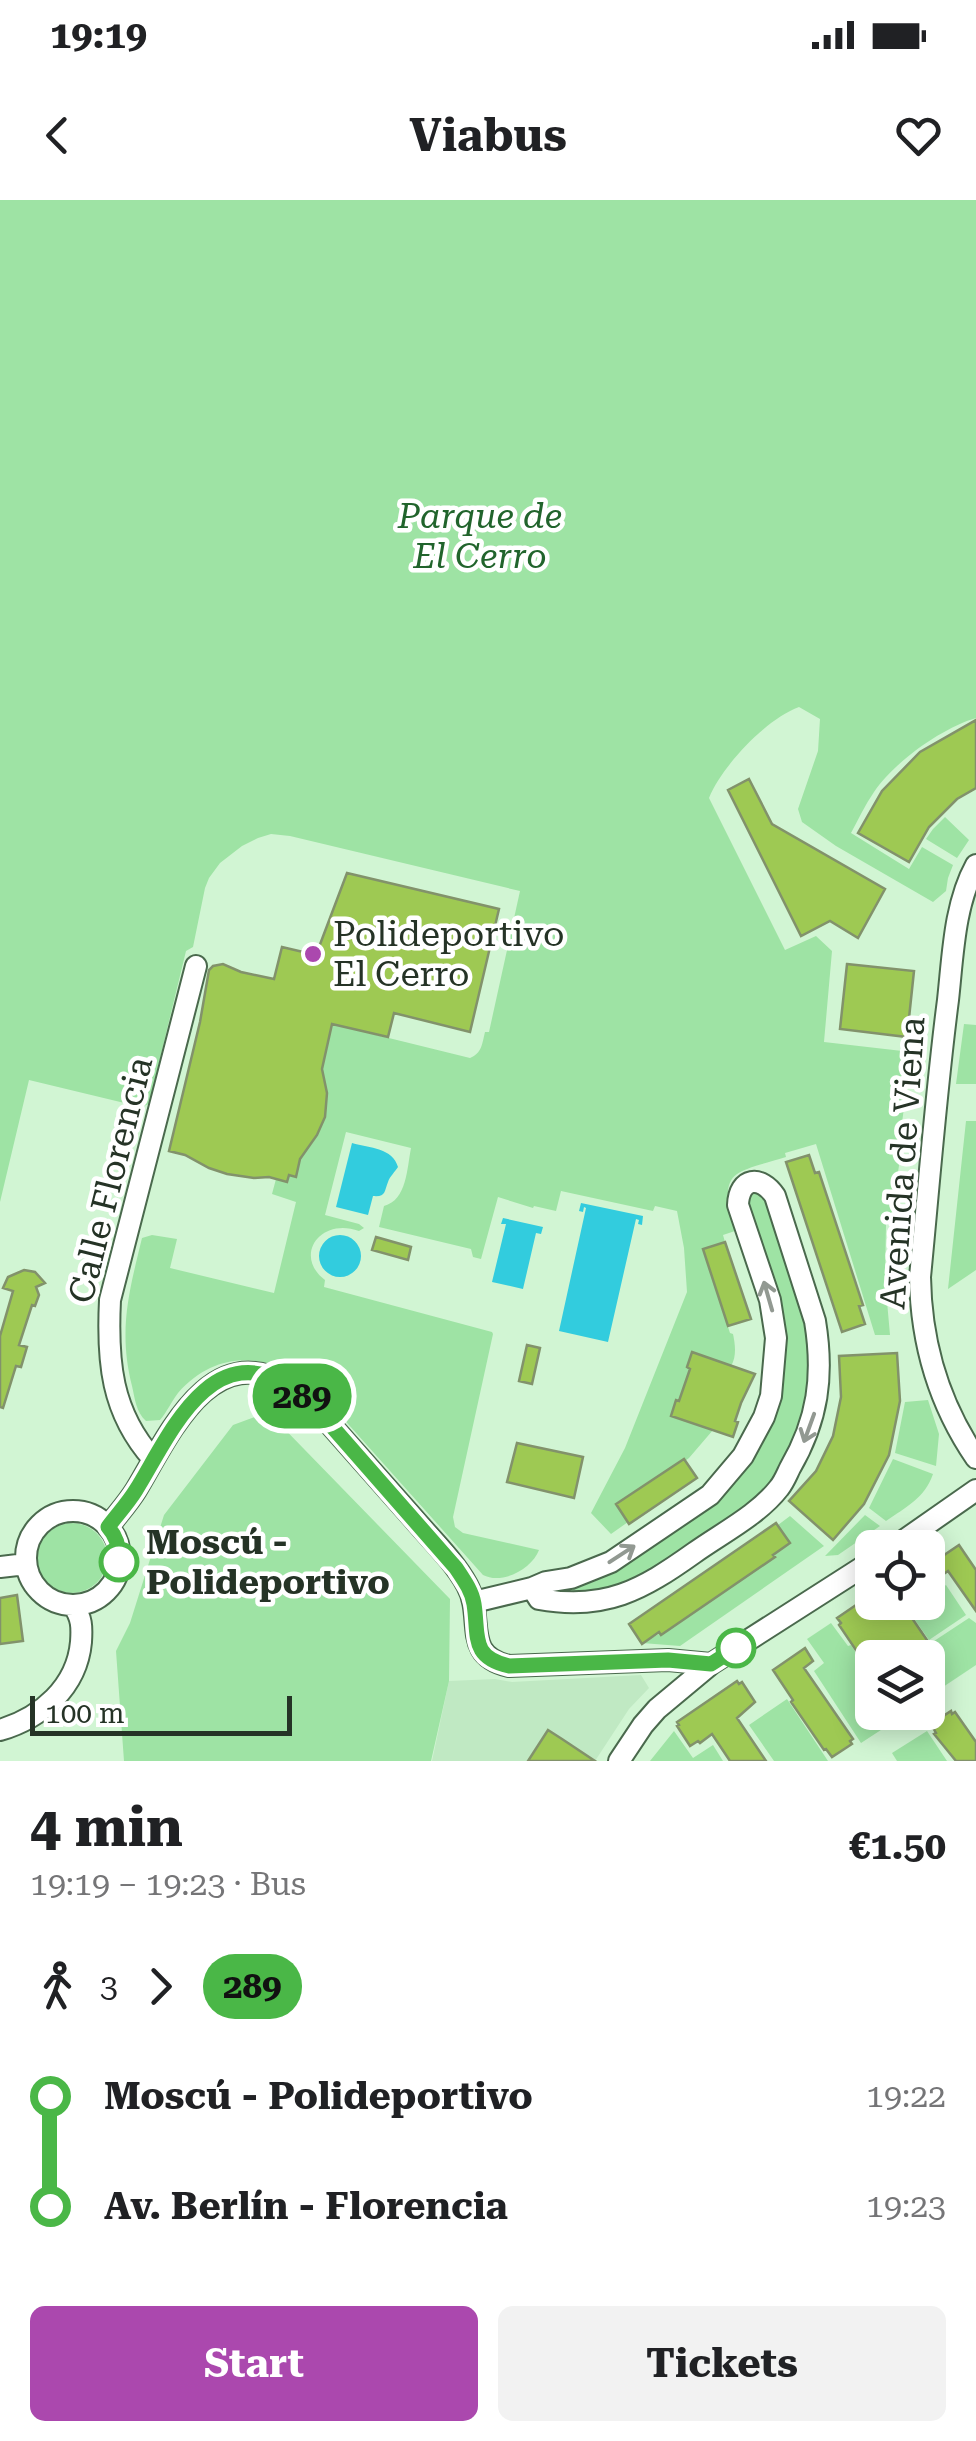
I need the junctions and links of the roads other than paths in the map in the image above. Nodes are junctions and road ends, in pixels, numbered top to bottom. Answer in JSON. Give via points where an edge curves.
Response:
{"nodes":[{"id":1,"x":976,"y":865,"type":"edge"},
{"id":2,"x":196,"y":966,"type":"dead end"},
{"id":3,"x":976,"y":1458,"type":"edge"},
{"id":4,"x":154,"y":1459,"type":"junction"},
{"id":5,"x":976,"y":1490,"type":"edge"},
{"id":6,"x":108,"y":1527,"type":"junction"},
{"id":7,"x":919,"y":1530,"type":"edge"},
{"id":8,"x":26,"y":1564,"type":"junction"},
{"id":9,"x":0,"y":1568,"type":"edge"},
{"id":10,"x":855,"y":1571,"type":"edge"},
{"id":11,"x":532,"y":1588,"type":"junction"},
{"id":12,"x":474,"y":1602,"type":"junction"},
{"id":13,"x":73,"y":1605,"type":"junction"},
{"id":14,"x":711,"y":1664,"type":"junction"},
{"id":15,"x":0,"y":1730,"type":"edge"},
{"id":16,"x":619,"y":1761,"type":"edge"}],
"edges":[{"from":1,"to":3,"type":"street","name":"Avenida de Viena","via":[[955,941],[920,1292],[934,1372]]},
{"from":2,"to":4,"type":"street","name":"Calle Florencia","via":[[110,1300],[116,1392],[136,1440]]},
{"from":4,"to":6,"type":"street"},
{"from":4,"to":12,"type":"street","via":[[182,1414],[210,1386],[239,1374],[270,1376],[321,1414],[456,1568]]},
{"from":5,"to":7,"type":"street"},
{"from":6,"to":8,"type":"street","via":[[80,1512],[49,1517],[32,1535]]},
{"from":6,"to":13,"type":"street","via":[[119,1548],[115,1577],[95,1599]]},
{"from":8,"to":9,"type":"street"},
{"from":8,"to":13,"type":"street","via":[[42,1594]]},
{"from":10,"to":14,"type":"street"},
{"from":11,"to":11,"type":"street","one_way":true,"via":[[611,1562],[710,1495],[743,1456],[771,1396],[776,1353],[775,1320],[738,1195],[751,1182],[769,1187],[816,1321],[819,1376],[800,1452],[779,1488],[631,1592],[558,1602],[539,1598]]},
{"from":11,"to":12,"type":"street"},
{"from":12,"to":14,"type":"street","via":[[479,1645],[496,1663]]},
{"from":13,"to":15,"type":"street","via":[[82,1628],[72,1675],[44,1709]]},
{"from":14,"to":16,"type":"street","via":[[657,1708]]}]}
